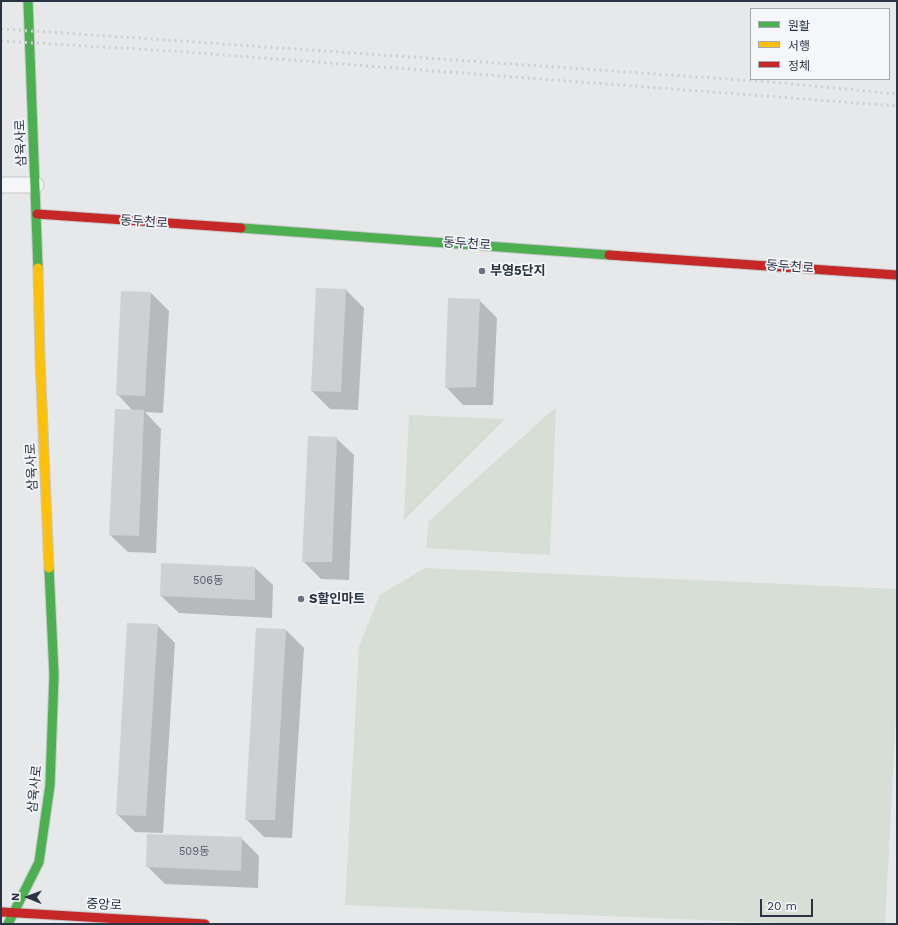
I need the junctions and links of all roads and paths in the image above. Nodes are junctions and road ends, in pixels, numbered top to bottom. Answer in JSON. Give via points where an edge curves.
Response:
{"nodes":[{"id":1,"x":28,"y":1,"type":"edge"},
{"id":2,"x":1,"y":185,"type":"edge"},
{"id":3,"x":36,"y":185,"type":"junction"},
{"id":4,"x":37,"y":214,"type":"junction"},
{"id":5,"x":897,"y":275,"type":"edge"},
{"id":6,"x":1,"y":912,"type":"edge"},
{"id":7,"x":14,"y":913,"type":"junction"},
{"id":8,"x":8,"y":924,"type":"edge"},
{"id":9,"x":205,"y":924,"type":"edge"}],
"edges":[{"from":1,"to":3,"type":"street","name":"삼육사로"},
{"from":2,"to":3,"type":"street"},
{"from":3,"to":4,"type":"street","name":"삼육사로"},
{"from":4,"to":5,"type":"street","name":"동두천로"},
{"from":4,"to":7,"type":"street","name":"삼육사로","via":[[40,358],[54,675],[50,784],[39,862]]},
{"from":6,"to":7,"type":"street","name":"중앙로"},
{"from":7,"to":8,"type":"street","name":"삼육사로"},
{"from":7,"to":9,"type":"street","name":"중앙로"}]}
